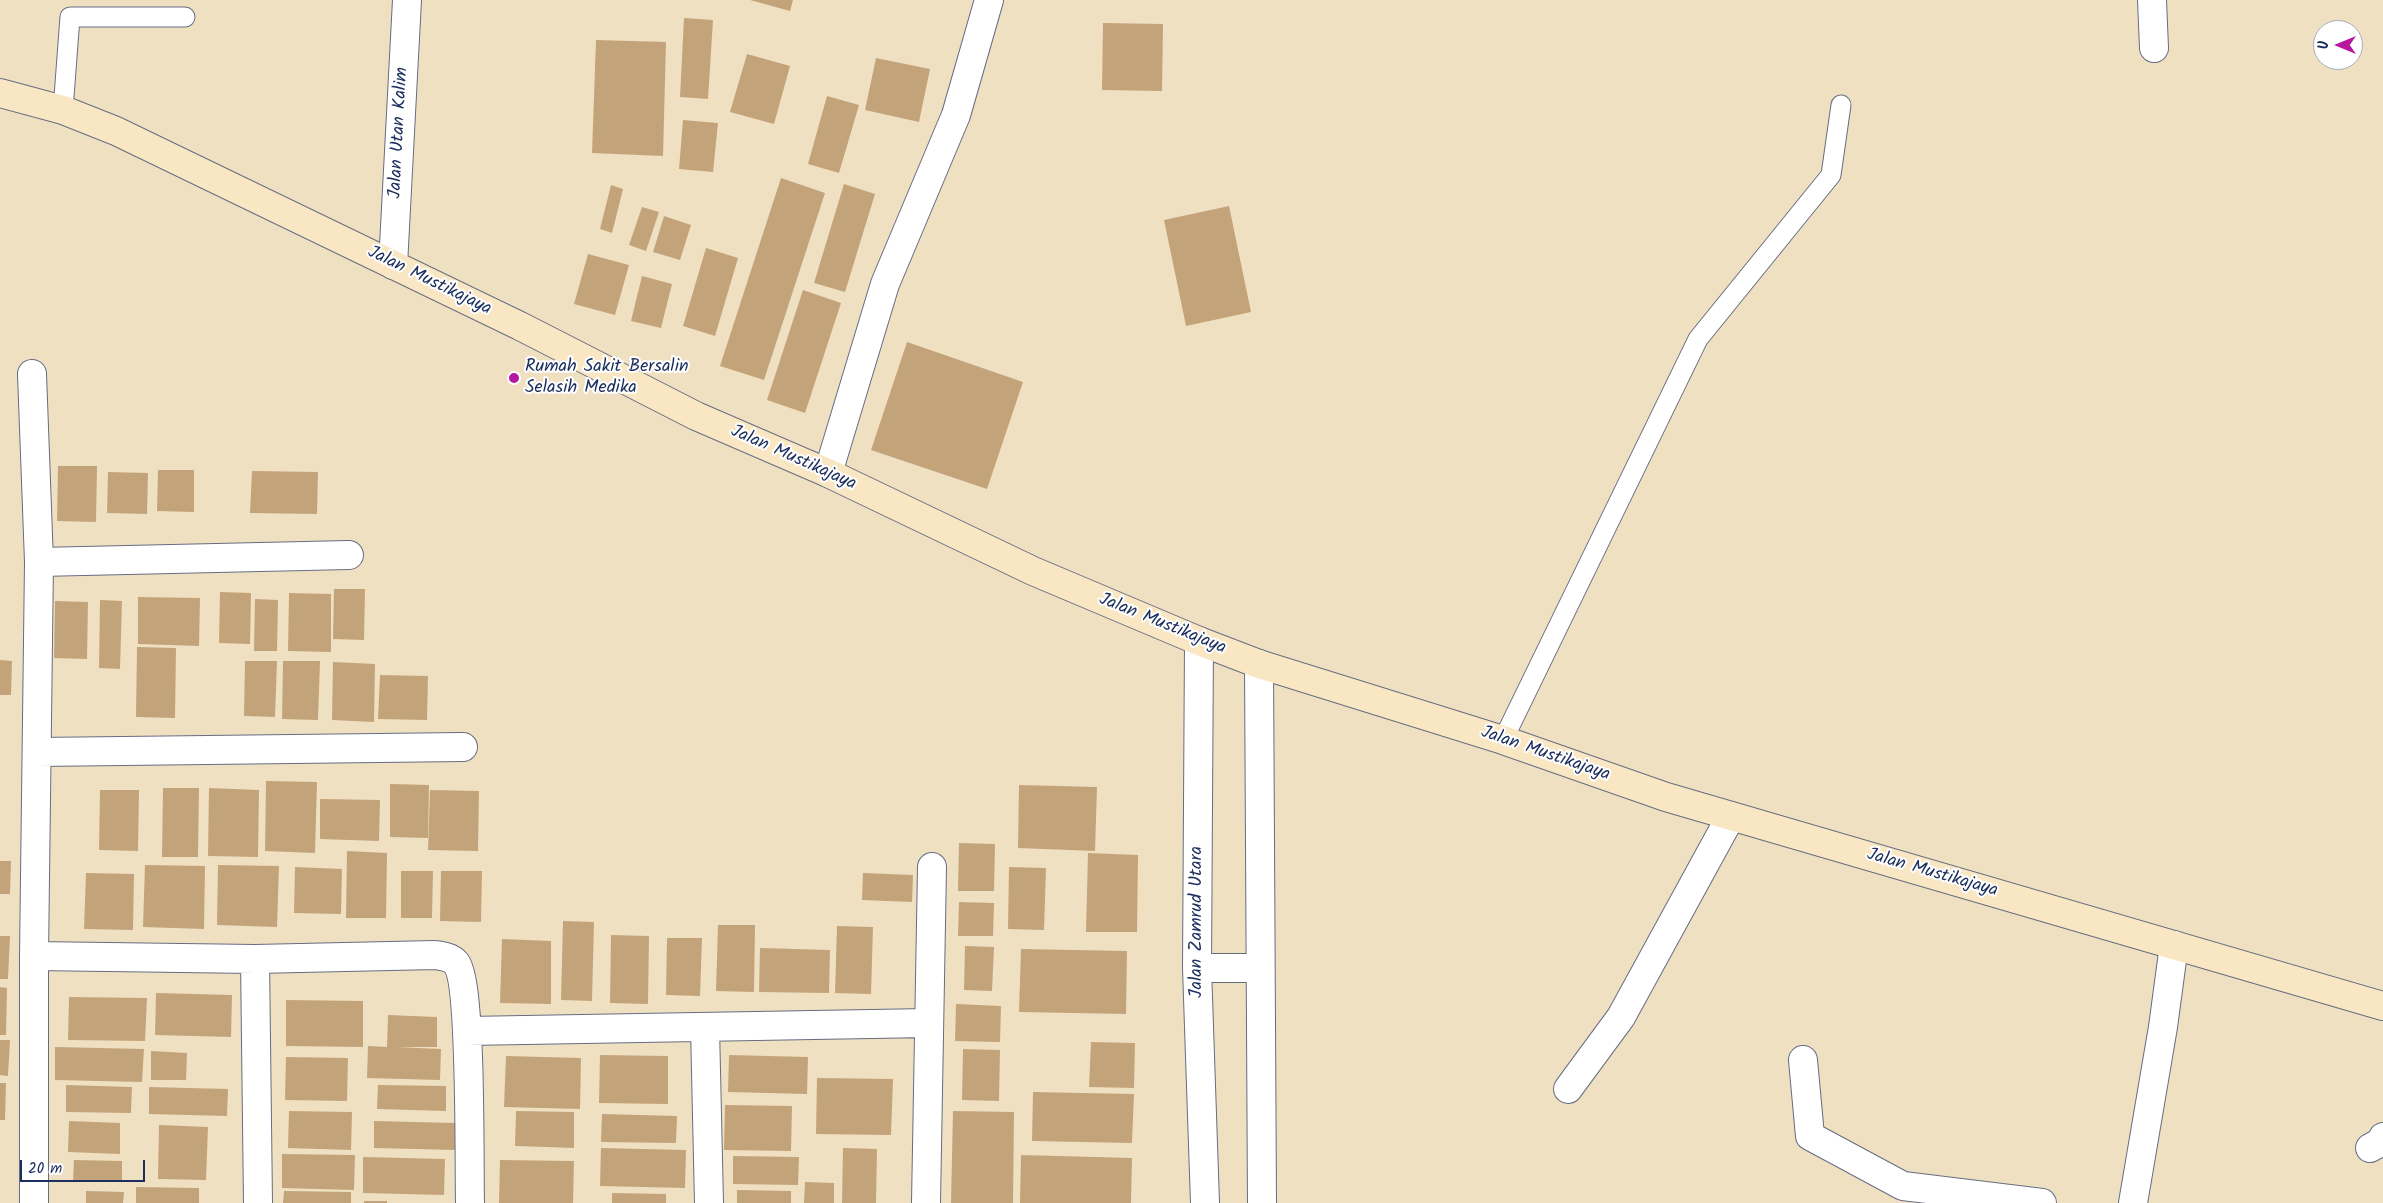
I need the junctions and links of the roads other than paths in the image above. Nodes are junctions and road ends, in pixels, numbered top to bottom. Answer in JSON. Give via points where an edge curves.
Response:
{"nodes":[{"id":1,"x":407,"y":0,"type":"edge"},
{"id":2,"x":988,"y":0,"type":"edge"},
{"id":3,"x":2152,"y":0,"type":"edge"},
{"id":4,"x":185,"y":17,"type":"dead end"},
{"id":5,"x":2154,"y":48,"type":"dead end"},
{"id":6,"x":0,"y":92,"type":"edge"},
{"id":7,"x":1841,"y":106,"type":"dead end"},
{"id":8,"x":63,"y":110,"type":"junction"},
{"id":9,"x":393,"y":265,"type":"junction"},
{"id":10,"x":32,"y":374,"type":"dead end"},
{"id":11,"x":828,"y":473,"type":"junction"},
{"id":12,"x":349,"y":555,"type":"dead end"},
{"id":13,"x":39,"y":562,"type":"junction"},
{"id":14,"x":1199,"y":641,"type":"junction"},
{"id":15,"x":1259,"y":664,"type":"junction"},
{"id":16,"x":1503,"y":740,"type":"junction"},
{"id":17,"x":463,"y":747,"type":"dead end"},
{"id":18,"x":37,"y":752,"type":"junction"},
{"id":19,"x":1732,"y":816,"type":"junction"},
{"id":20,"x":932,"y":867,"type":"dead end"},
{"id":21,"x":2174,"y":945,"type":"junction"},
{"id":22,"x":34,"y":956,"type":"junction"},
{"id":23,"x":255,"y":958,"type":"junction"},
{"id":24,"x":1197,"y":968,"type":"junction"},
{"id":25,"x":1260,"y":968,"type":"junction"},
{"id":26,"x":2383,"y":1006,"type":"edge"},
{"id":27,"x":929,"y":1023,"type":"junction"},
{"id":28,"x":705,"y":1027,"type":"junction"},
{"id":29,"x":467,"y":1030,"type":"junction"},
{"id":30,"x":1803,"y":1060,"type":"dead end"},
{"id":31,"x":1568,"y":1089,"type":"dead end"},
{"id":32,"x":34,"y":1203,"type":"edge"},
{"id":33,"x":258,"y":1203,"type":"edge"},
{"id":34,"x":470,"y":1203,"type":"edge"},
{"id":35,"x":709,"y":1203,"type":"edge"},
{"id":36,"x":926,"y":1203,"type":"edge"},
{"id":37,"x":1205,"y":1203,"type":"edge"},
{"id":38,"x":1262,"y":1203,"type":"edge"},
{"id":39,"x":2042,"y":1203,"type":"edge"},
{"id":40,"x":2133,"y":1203,"type":"edge"}],
"edges":[{"from":1,"to":9,"type":"street","name":"Jalan Utan Kalim"},
{"from":2,"to":11,"type":"street","via":[[956,115],[885,284]]},
{"from":3,"to":5,"type":"street"},
{"from":4,"to":8,"type":"lane","via":[[70,17]]},
{"from":6,"to":8,"type":"main road","name":"Jalan Mustikajaya"},
{"from":7,"to":16,"type":"lane","via":[[1831,175],[1698,339]]},
{"from":8,"to":9,"type":"main road","name":"Jalan Mustikajaya","via":[[124,135]]},
{"from":9,"to":11,"type":"main road","name":"Jalan Mustikajaya","via":[[696,416]]},
{"from":10,"to":13,"type":"street"},
{"from":11,"to":14,"type":"main road","name":"Jalan Mustikajaya","via":[[1033,572]]},
{"from":12,"to":13,"type":"street"},
{"from":13,"to":18,"type":"street"},
{"from":14,"to":15,"type":"main road","name":"Jalan Mustikajaya"},
{"from":14,"to":24,"type":"street","name":"Jalan Zamrud Utara"},
{"from":15,"to":16,"type":"main road","name":"Jalan Mustikajaya"},
{"from":15,"to":25,"type":"street"},
{"from":16,"to":19,"type":"main road","name":"Jalan Mustikajaya"},
{"from":17,"to":18,"type":"street"},
{"from":18,"to":22,"type":"street"},
{"from":19,"to":21,"type":"main road","name":"Jalan Mustikajaya"},
{"from":19,"to":31,"type":"street","via":[[1621,1017]]},
{"from":20,"to":27,"type":"street"},
{"from":21,"to":26,"type":"main road","name":"Jalan Mustikajaya"},
{"from":21,"to":40,"type":"street"},
{"from":22,"to":23,"type":"street"},
{"from":22,"to":32,"type":"street"},
{"from":23,"to":29,"type":"street","via":[[447,957],[456,963],[460,972]]},
{"from":23,"to":33,"type":"street"},
{"from":24,"to":25,"type":"street"},
{"from":24,"to":37,"type":"street","name":"Jalan Zamrud Utara"},
{"from":25,"to":38,"type":"street"},
{"from":27,"to":28,"type":"street"},
{"from":27,"to":36,"type":"street"},
{"from":28,"to":29,"type":"street"},
{"from":28,"to":35,"type":"street"},
{"from":29,"to":34,"type":"street"},
{"from":30,"to":39,"type":"street","via":[[1810,1136],[1903,1186]]}]}
